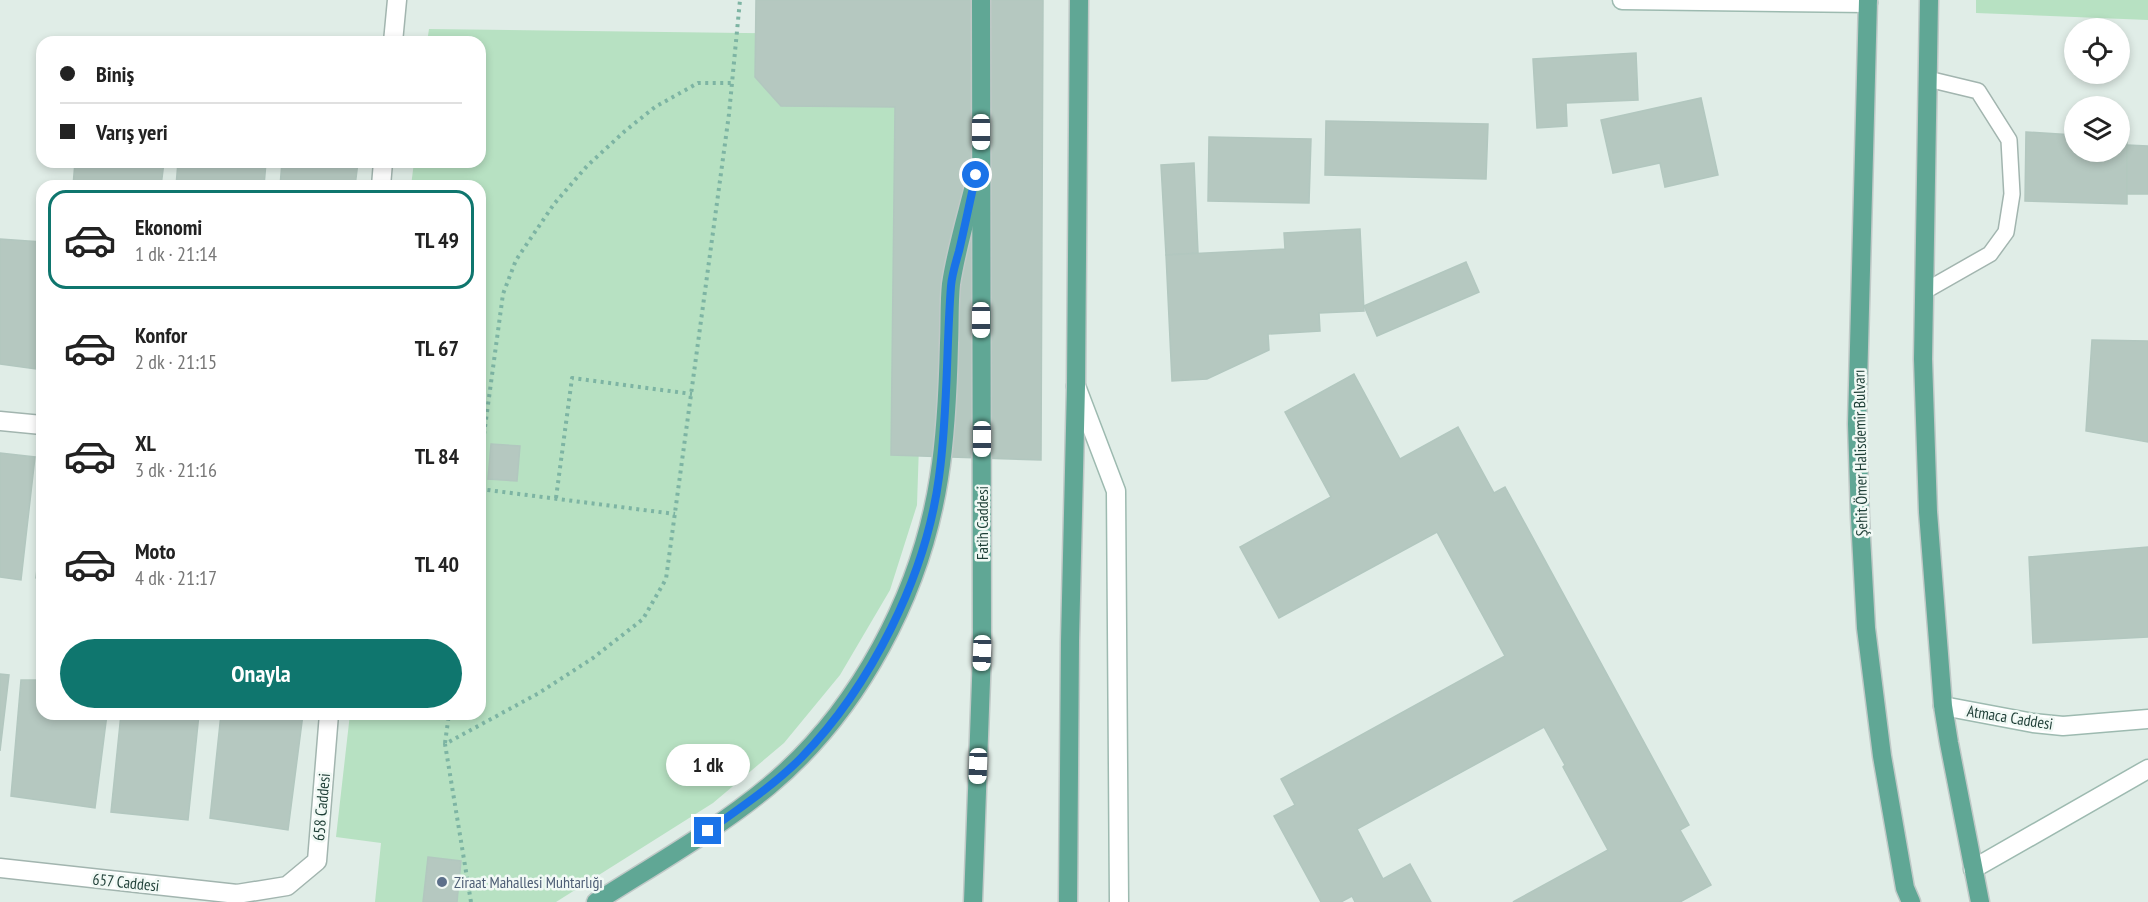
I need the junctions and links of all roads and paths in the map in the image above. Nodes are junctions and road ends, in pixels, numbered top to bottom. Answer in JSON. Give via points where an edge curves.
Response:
{"nodes":[{"id":1,"x":397,"y":0,"type":"edge"},
{"id":2,"x":740,"y":0,"type":"edge"},
{"id":3,"x":981,"y":0,"type":"edge"},
{"id":4,"x":1079,"y":0,"type":"edge"},
{"id":5,"x":1622,"y":0,"type":"edge"},
{"id":6,"x":1929,"y":0,"type":"edge"},
{"id":7,"x":1868,"y":2,"type":"edge"},
{"id":8,"x":394,"y":36,"type":"edge"},
{"id":9,"x":1928,"y":79,"type":"junction"},
{"id":10,"x":732,"y":83,"type":"junction"},
{"id":11,"x":981,"y":154,"type":"junction"},
{"id":12,"x":1925,"y":291,"type":"junction"},
{"id":13,"x":1076,"y":386,"type":"junction"},
{"id":14,"x":692,"y":393,"type":"junction"},
{"id":15,"x":486,"y":420,"type":"edge"},
{"id":16,"x":0,"y":421,"type":"edge"},
{"id":17,"x":36,"y":424,"type":"edge"},
{"id":18,"x":486,"y":490,"type":"edge"},
{"id":19,"x":556,"y":498,"type":"junction"},
{"id":20,"x":675,"y":513,"type":"junction"},
{"id":21,"x":1944,"y":706,"type":"junction"},
{"id":22,"x":2148,"y":719,"type":"edge"},
{"id":23,"x":329,"y":720,"type":"edge"},
{"id":24,"x":448,"y":720,"type":"edge"},
{"id":25,"x":445,"y":744,"type":"junction"},
{"id":26,"x":2148,"y":769,"type":"edge"},
{"id":27,"x":0,"y":868,"type":"edge"},
{"id":28,"x":1973,"y":869,"type":"junction"},
{"id":29,"x":287,"y":886,"type":"joint"},
{"id":30,"x":1909,"y":897,"type":"edge"},
{"id":31,"x":471,"y":902,"type":"edge"},
{"id":32,"x":596,"y":902,"type":"edge"},
{"id":33,"x":973,"y":902,"type":"edge"},
{"id":34,"x":1068,"y":902,"type":"edge"},
{"id":35,"x":1119,"y":902,"type":"edge"},
{"id":36,"x":1980,"y":902,"type":"edge"}],
"edges":[{"from":1,"to":8,"type":"main road"},
{"from":2,"to":10,"type":"path"},
{"from":3,"to":11,"type":"main road","name":"Fatih Caddesi"},
{"from":4,"to":13,"type":"main road"},
{"from":5,"to":7,"type":"main road"},
{"from":6,"to":9,"type":"main road"},
{"from":7,"to":30,"type":"main road","name":"Şehit Ömer Halisdemir Bulvarı","via":[[1857,424],[1860,518],[1866,628],[1882,756]]},
{"from":9,"to":12,"type":"main road"},
{"from":9,"to":12,"type":"lane","via":[[1978,91],[2009,140],[2012,194],[2006,232],[1990,254]]},
{"from":10,"to":14,"type":"path"},
{"from":10,"to":15,"type":"path","via":[[698,83],[655,107],[587,166],[554,204],[516,260],[503,294]]},
{"from":11,"to":32,"type":"main road","via":[[951,284],[939,478],[925,542],[897,616],[860,684],[830,726],[800,758],[740,809]]},
{"from":11,"to":33,"type":"main road","name":"Fatih Caddesi","via":[[982,653]]},
{"from":12,"to":21,"type":"main road","via":[[1928,512]]},
{"from":13,"to":34,"type":"main road"},
{"from":13,"to":35,"type":"main road","via":[[1116,491]]},
{"from":14,"to":19,"type":"path","via":[[572,378]]},
{"from":14,"to":20,"type":"path"},
{"from":16,"to":17,"type":"main road"},
{"from":18,"to":19,"type":"path"},
{"from":19,"to":20,"type":"path"},
{"from":20,"to":25,"type":"path","via":[[666,579],[643,619],[539,693]]},
{"from":21,"to":22,"type":"main road","name":"Atmaca Caddesi","via":[[2062,726]]},
{"from":21,"to":28,"type":"main road"},
{"from":23,"to":29,"type":"main road","name":"658 Caddesi","via":[[317,861]]},
{"from":24,"to":25,"type":"path"},
{"from":25,"to":31,"type":"path"},
{"from":26,"to":28,"type":"main road"},
{"from":27,"to":29,"type":"main road","name":"657 Caddesi","via":[[237,894]]},
{"from":28,"to":36,"type":"main road"}]}
